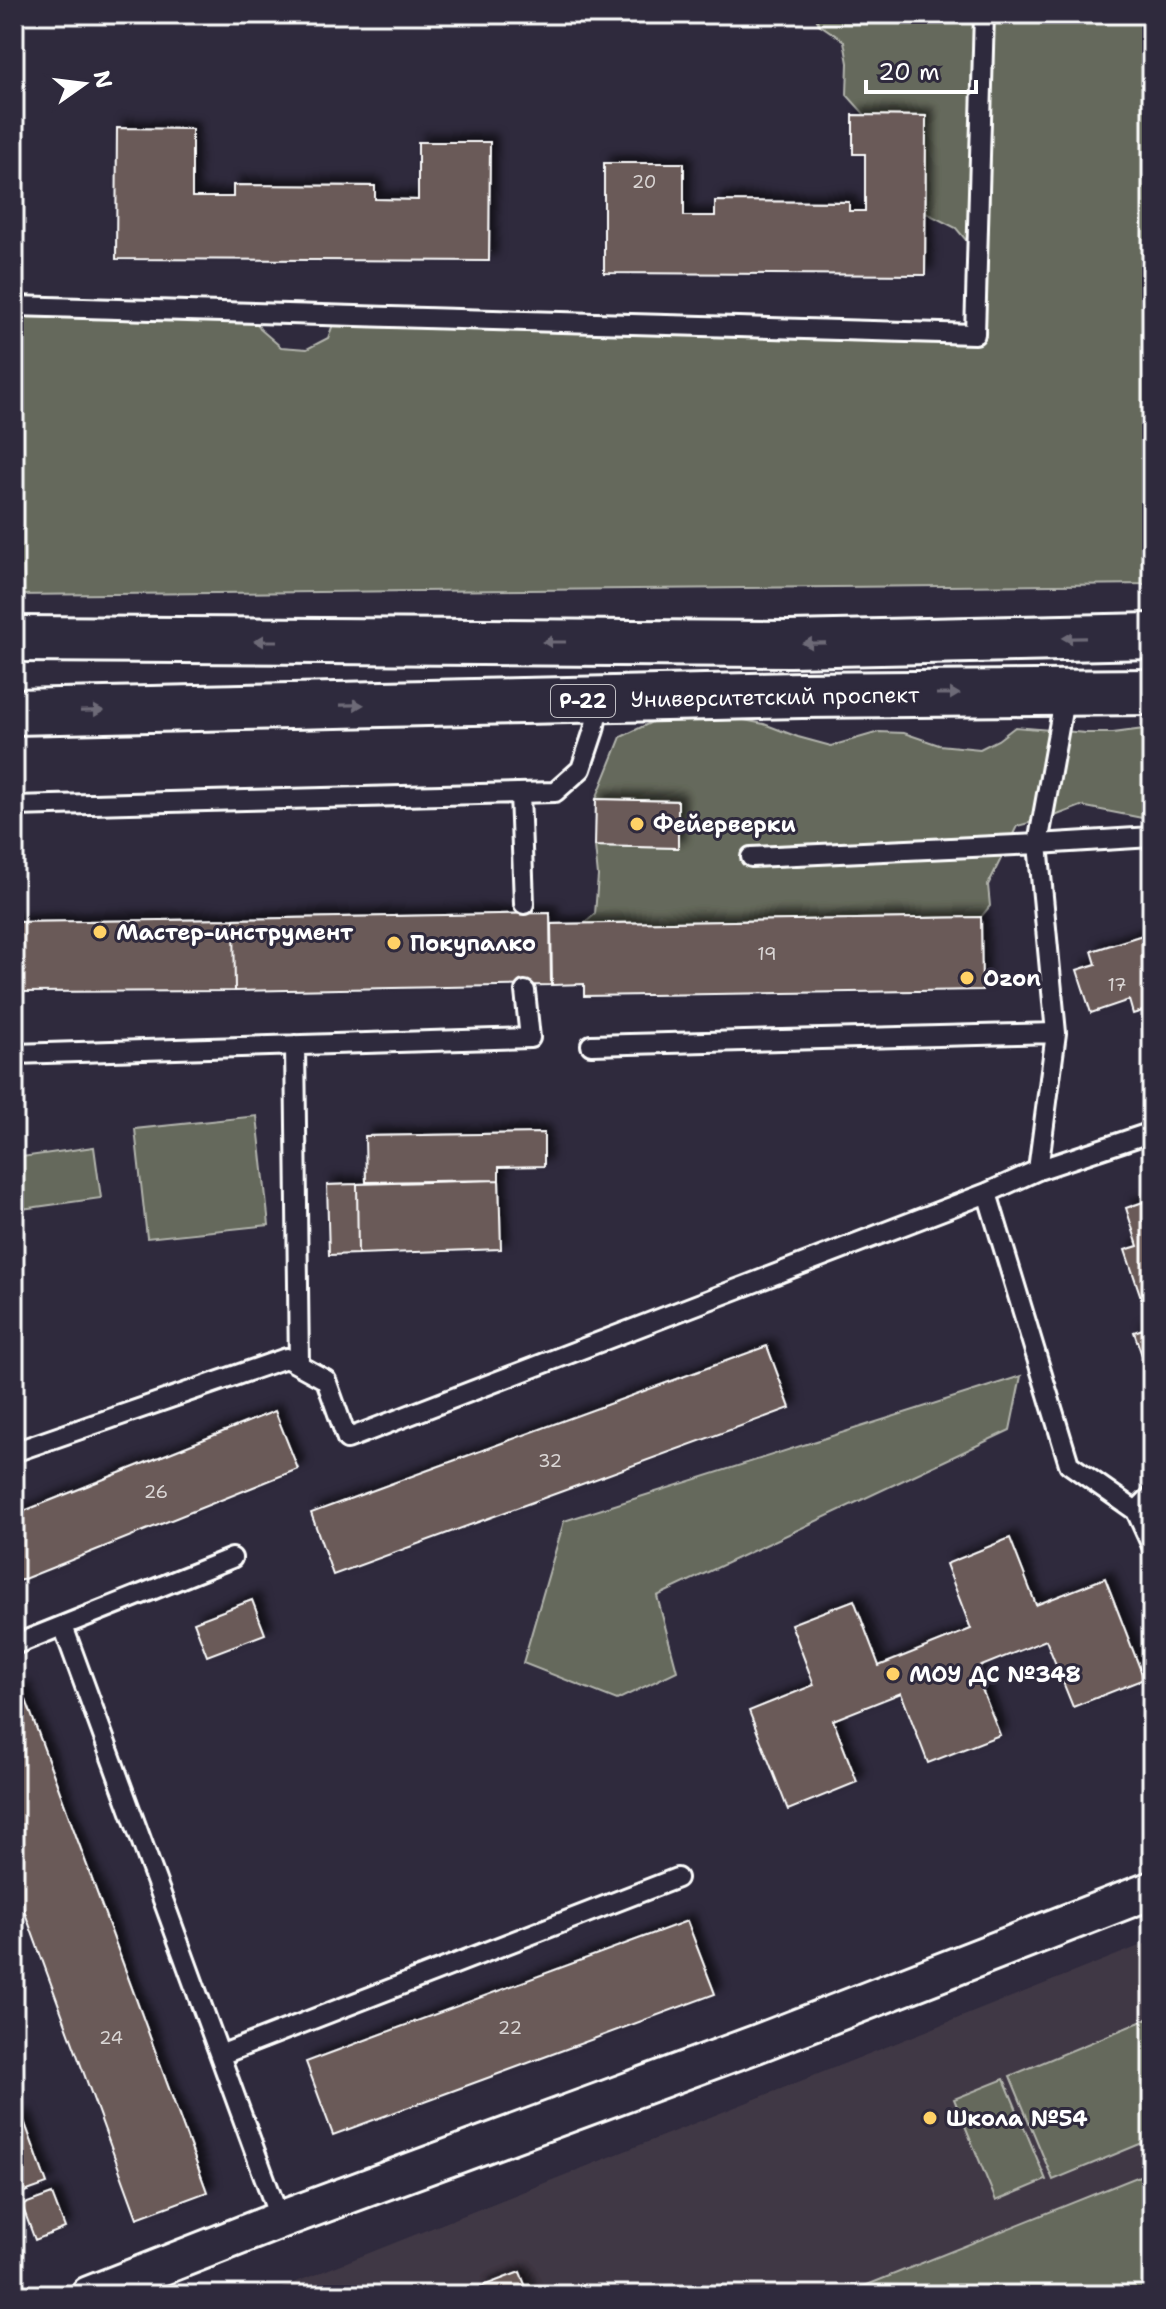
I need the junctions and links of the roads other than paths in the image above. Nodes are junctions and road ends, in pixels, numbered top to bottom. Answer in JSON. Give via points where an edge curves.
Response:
{"nodes":[{"id":1,"x":984,"y":14,"type":"edge"},
{"id":2,"x":14,"y":306,"type":"edge"},
{"id":3,"x":1152,"y":636,"type":"edge"},
{"id":4,"x":14,"y":639,"type":"edge"},
{"id":5,"x":1152,"y":692,"type":"edge"},
{"id":6,"x":1065,"y":694,"type":"junction"},
{"id":7,"x":600,"y":700,"type":"junction"},
{"id":8,"x":14,"y":712,"type":"edge"},
{"id":9,"x":520,"y":793,"type":"junction"},
{"id":10,"x":14,"y":806,"type":"edge"},
{"id":11,"x":1152,"y":837,"type":"edge"},
{"id":12,"x":1038,"y":844,"type":"junction"},
{"id":13,"x":751,"y":857,"type":"dead end"},
{"id":14,"x":524,"y":904,"type":"dead end"},
{"id":15,"x":525,"y":991,"type":"dead end"},
{"id":16,"x":1056,"y":1033,"type":"junction"},
{"id":17,"x":295,"y":1045,"type":"junction"},
{"id":18,"x":591,"y":1045,"type":"dead end"},
{"id":19,"x":14,"y":1054,"type":"edge"},
{"id":20,"x":1152,"y":1132,"type":"edge"},
{"id":21,"x":1038,"y":1170,"type":"junction"},
{"id":22,"x":987,"y":1193,"type":"junction"},
{"id":23,"x":299,"y":1365,"type":"junction"},
{"id":24,"x":14,"y":1452,"type":"edge"},
{"id":25,"x":1152,"y":1495,"type":"edge"},
{"id":26,"x":1136,"y":1511,"type":"junction"},
{"id":27,"x":1152,"y":1546,"type":"edge"},
{"id":28,"x":232,"y":1558,"type":"dead end"},
{"id":29,"x":63,"y":1626,"type":"junction"},
{"id":30,"x":14,"y":1645,"type":"edge"},
{"id":31,"x":677,"y":1878,"type":"dead end"},
{"id":32,"x":1152,"y":1890,"type":"edge"},
{"id":33,"x":220,"y":2055,"type":"junction"},
{"id":34,"x":280,"y":2220,"type":"junction"},
{"id":35,"x":89,"y":2295,"type":"edge"}],
"edges":[{"from":1,"to":2,"type":"lane","via":[[975,334]]},
{"from":3,"to":4,"type":"highway","one_way":true,"via":[[790,644]]},
{"from":5,"to":6,"type":"highway","name":"Университетский проспект","number":"Р-22"},
{"from":7,"to":6,"type":"highway","name":"Университетский проспект","number":"Р-22","one_way":true},
{"from":6,"to":12,"type":"lane"},
{"from":8,"to":7,"type":"highway","name":"Университетский проспект","number":"Р-22","one_way":true},
{"from":7,"to":9,"type":"lane","via":[[581,769],[555,792]]},
{"from":9,"to":10,"type":"lane"},
{"from":9,"to":14,"type":"lane"},
{"from":11,"to":12,"type":"lane"},
{"from":12,"to":13,"type":"lane"},
{"from":12,"to":16,"type":"lane"},
{"from":15,"to":17,"type":"lane","via":[[530,1038]]},
{"from":16,"to":18,"type":"lane"},
{"from":16,"to":21,"type":"lane"},
{"from":17,"to":19,"type":"lane"},
{"from":17,"to":23,"type":"lane"},
{"from":20,"to":21,"type":"lane"},
{"from":21,"to":22,"type":"lane"},
{"from":22,"to":23,"type":"lane","via":[[347,1439],[326,1380]]},
{"from":22,"to":26,"type":"lane","via":[[1069,1464]]},
{"from":23,"to":24,"type":"lane","via":[[286,1358]]},
{"from":25,"to":26,"type":"lane"},
{"from":26,"to":27,"type":"lane"},
{"from":28,"to":29,"type":"lane"},
{"from":29,"to":30,"type":"lane"},
{"from":29,"to":33,"type":"lane"},
{"from":31,"to":33,"type":"lane"},
{"from":32,"to":34,"type":"street"},
{"from":33,"to":34,"type":"lane"},
{"from":34,"to":35,"type":"street"}]}
